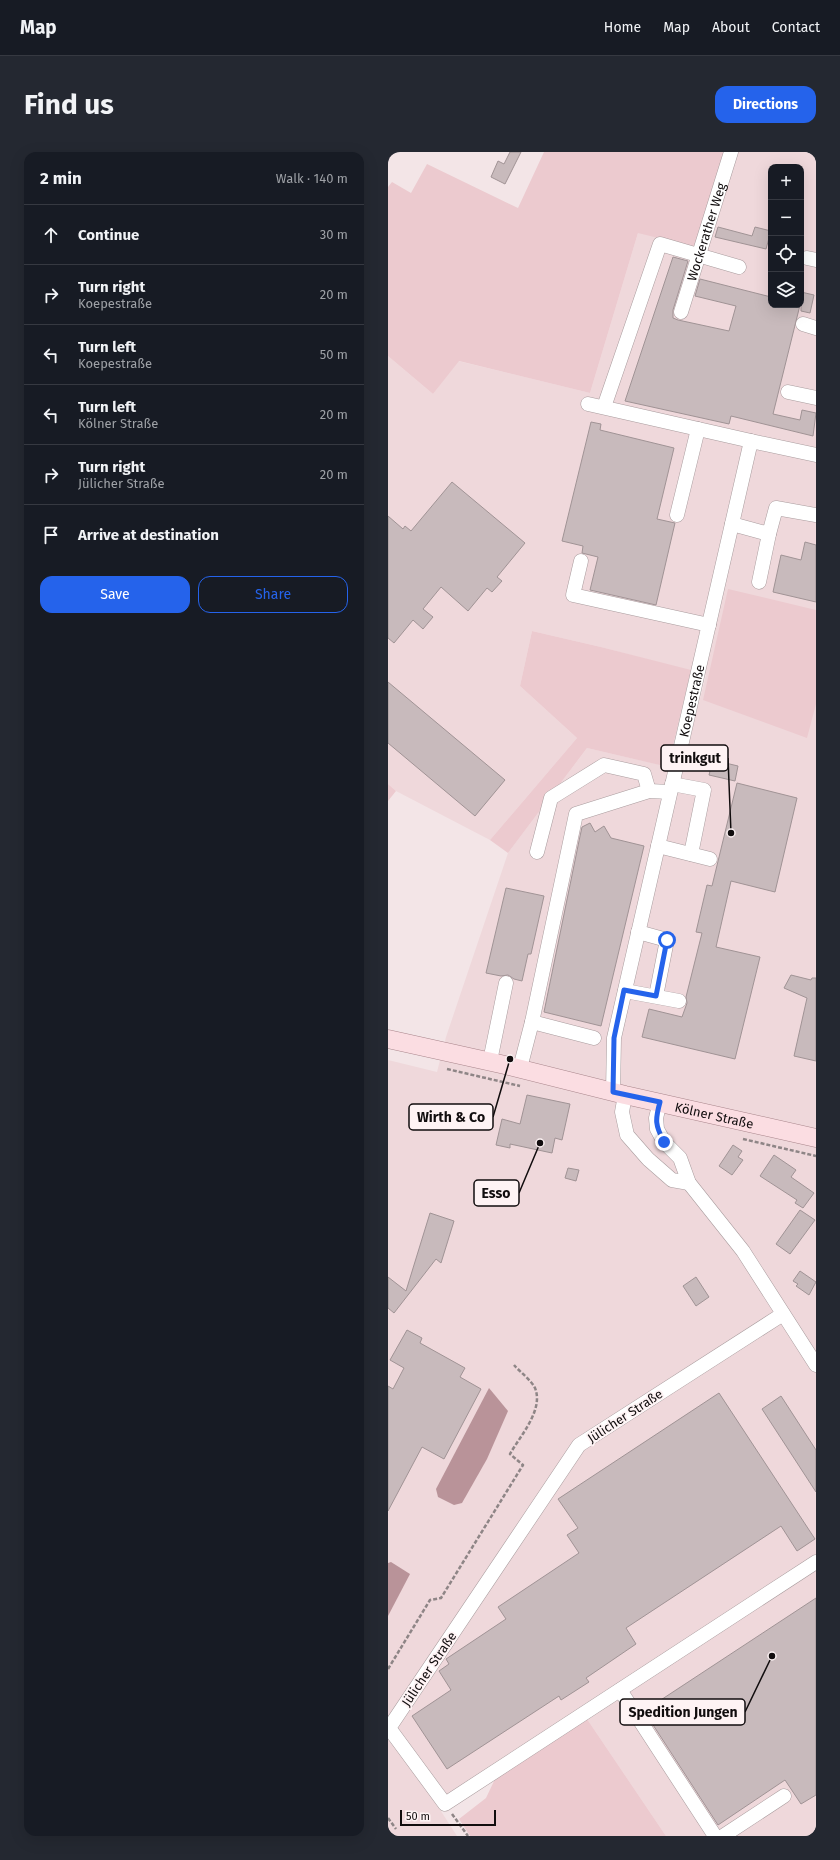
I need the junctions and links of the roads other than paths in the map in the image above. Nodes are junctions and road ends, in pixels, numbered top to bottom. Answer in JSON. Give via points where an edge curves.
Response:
{"nodes":[{"id":1,"x":731,"y":152,"type":"edge"},
{"id":2,"x":699,"y":255,"type":"junction"},
{"id":3,"x":739,"y":267,"type":"dead end"},
{"id":4,"x":681,"y":312,"type":"dead end"},
{"id":5,"x":788,"y":392,"type":"dead end"},
{"id":6,"x":816,"y":398,"type":"edge"},
{"id":7,"x":588,"y":404,"type":"dead end"},
{"id":8,"x":604,"y":408,"type":"junction"},
{"id":9,"x":698,"y":428,"type":"junction"},
{"id":10,"x":751,"y":441,"type":"junction"},
{"id":11,"x":816,"y":455,"type":"edge"},
{"id":12,"x":677,"y":515,"type":"dead end"},
{"id":13,"x":816,"y":515,"type":"edge"},
{"id":14,"x":732,"y":524,"type":"junction"},
{"id":15,"x":769,"y":534,"type":"junction"},
{"id":16,"x":581,"y":561,"type":"dead end"},
{"id":17,"x":759,"y":582,"type":"dead end"},
{"id":18,"x":709,"y":625,"type":"junction"},
{"id":19,"x":671,"y":788,"type":"junction"},
{"id":20,"x":649,"y":791,"type":"junction"},
{"id":21,"x":658,"y":846,"type":"junction"},
{"id":22,"x":537,"y":852,"type":"dead end"},
{"id":23,"x":690,"y":854,"type":"junction"},
{"id":24,"x":710,"y":859,"type":"dead end"},
{"id":25,"x":638,"y":932,"type":"junction"},
{"id":26,"x":506,"y":983,"type":"dead end"},
{"id":27,"x":624,"y":990,"type":"junction"},
{"id":28,"x":656,"y":996,"type":"junction"},
{"id":29,"x":679,"y":1001,"type":"dead end"},
{"id":30,"x":532,"y":1022,"type":"junction"},
{"id":31,"x":594,"y":1038,"type":"dead end"},
{"id":32,"x":388,"y":1039,"type":"edge"},
{"id":33,"x":490,"y":1061,"type":"junction"},
{"id":34,"x":520,"y":1068,"type":"junction"},
{"id":35,"x":619,"y":1094,"type":"junction"},
{"id":36,"x":660,"y":1102,"type":"junction"},
{"id":37,"x":816,"y":1138,"type":"edge"},
{"id":38,"x":689,"y":1183,"type":"junction"},
{"id":39,"x":783,"y":1314,"type":"junction"},
{"id":40,"x":816,"y":1365,"type":"edge"},
{"id":41,"x":816,"y":1562,"type":"edge"},
{"id":42,"x":620,"y":1690,"type":"junction"},
{"id":43,"x":784,"y":1796,"type":"dead end"},
{"id":44,"x":715,"y":1836,"type":"edge"},
{"id":45,"x":723,"y":1836,"type":"edge"}],
"edges":[{"from":1,"to":2,"type":"street","name":"Wockerather Weg"},
{"from":2,"to":3,"type":"street"},
{"from":2,"to":4,"type":"street","name":"Wockerather Weg"},
{"from":2,"to":8,"type":"street","via":[[660,244]]},
{"from":5,"to":6,"type":"street"},
{"from":7,"to":8,"type":"street"},
{"from":8,"to":9,"type":"street"},
{"from":9,"to":10,"type":"street"},
{"from":9,"to":12,"type":"street"},
{"from":10,"to":11,"type":"street"},
{"from":10,"to":14,"type":"street","name":"Koepestraße"},
{"from":13,"to":15,"type":"street","via":[[776,508]]},
{"from":14,"to":15,"type":"street"},
{"from":14,"to":18,"type":"street","name":"Koepestraße"},
{"from":15,"to":17,"type":"street"},
{"from":16,"to":18,"type":"street","via":[[573,595]]},
{"from":18,"to":19,"type":"street","name":"Koepestraße"},
{"from":19,"to":20,"type":"street"},
{"from":19,"to":21,"type":"street","name":"Koepestraße"},
{"from":19,"to":23,"type":"street","via":[[704,790]]},
{"from":20,"to":22,"type":"street","via":[[644,774],[604,765],[551,798]]},
{"from":20,"to":30,"type":"street","via":[[576,814]]},
{"from":21,"to":23,"type":"street"},
{"from":21,"to":25,"type":"street","name":"Koepestraße"},
{"from":23,"to":24,"type":"street"},
{"from":25,"to":27,"type":"street","name":"Koepestraße"},
{"from":25,"to":28,"type":"street","via":[[667,940]]},
{"from":26,"to":33,"type":"street"},
{"from":27,"to":28,"type":"street"},
{"from":27,"to":35,"type":"street","name":"Koepestraße","via":[[614,1038]]},
{"from":28,"to":29,"type":"street"},
{"from":30,"to":31,"type":"street"},
{"from":30,"to":34,"type":"street"},
{"from":32,"to":33,"type":"main road","name":"Kölner Straße"},
{"from":33,"to":34,"type":"main road","name":"Kölner Straße"},
{"from":34,"to":35,"type":"main road","name":"Kölner Straße"},
{"from":35,"to":36,"type":"main road","name":"Kölner Straße"},
{"from":35,"to":38,"type":"street","via":[[627,1135],[648,1159],[672,1180]]},
{"from":36,"to":37,"type":"main road","name":"Kölner Straße"},
{"from":36,"to":38,"type":"street","via":[[656,1118],[657,1129],[664,1142],[680,1158]]},
{"from":38,"to":39,"type":"street","via":[[743,1251]]},
{"from":39,"to":40,"type":"street"},
{"from":39,"to":42,"type":"street","name":"Jülicher Straße","via":[[579,1445],[390,1728],[445,1804]]},
{"from":41,"to":42,"type":"street"},
{"from":42,"to":44,"type":"street"},
{"from":43,"to":45,"type":"street"}]}
